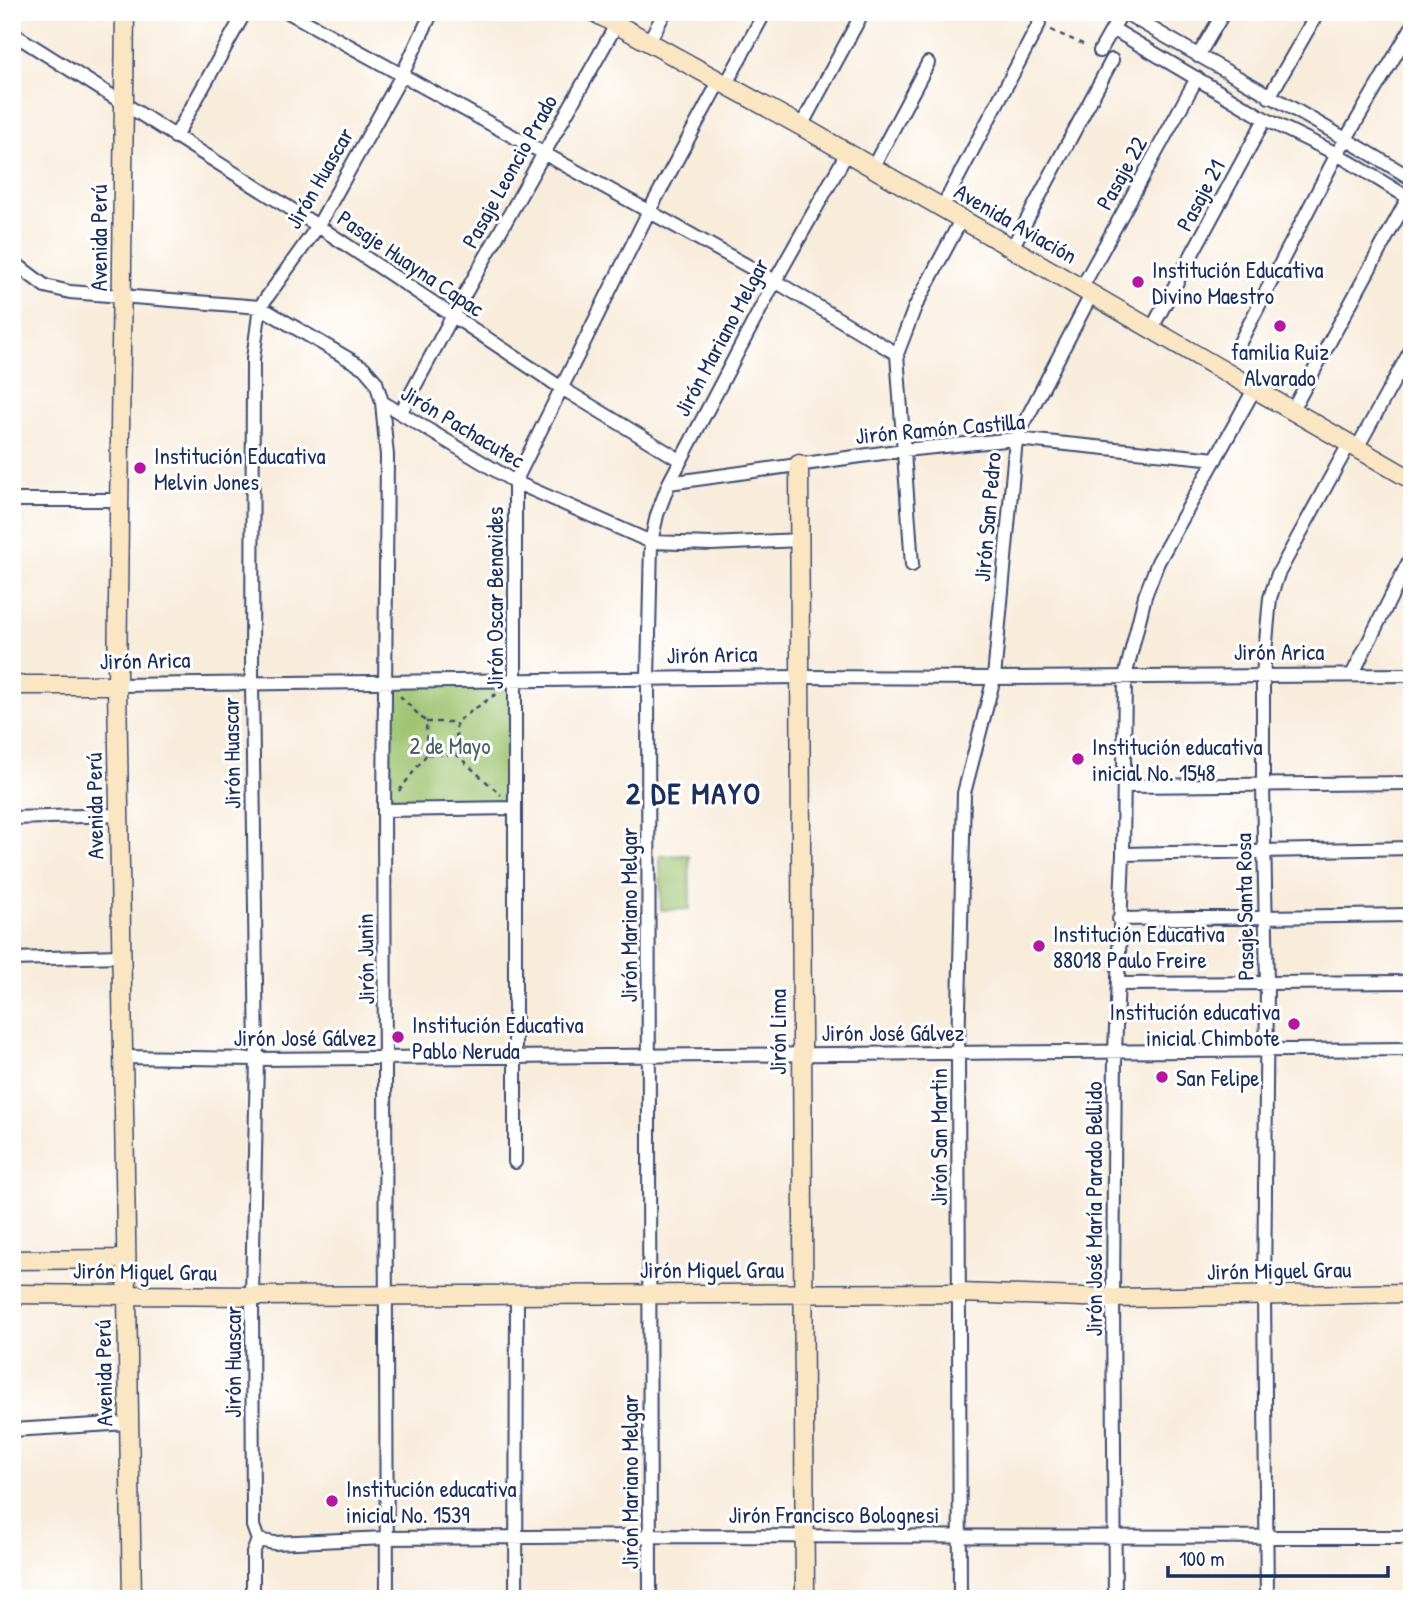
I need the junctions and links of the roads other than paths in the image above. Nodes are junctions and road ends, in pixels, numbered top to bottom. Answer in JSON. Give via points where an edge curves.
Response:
{"nodes":[{"id":1,"x":125,"y":12,"type":"edge"},
{"id":2,"x":246,"y":12,"type":"edge"},
{"id":3,"x":288,"y":12,"type":"edge"},
{"id":4,"x":432,"y":12,"type":"edge"},
{"id":5,"x":594,"y":12,"type":"edge"},
{"id":6,"x":664,"y":12,"type":"edge"},
{"id":7,"x":765,"y":12,"type":"edge"},
{"id":8,"x":863,"y":12,"type":"edge"},
{"id":9,"x":1123,"y":12,"type":"edge"},
{"id":10,"x":1224,"y":12,"type":"edge"},
{"id":11,"x":1318,"y":12,"type":"edge"},
{"id":12,"x":1039,"y":24,"type":"road end"},
{"id":13,"x":616,"y":25,"type":"junction"},
{"id":14,"x":1412,"y":27,"type":"edge"},
{"id":15,"x":1112,"y":29,"type":"junction"},
{"id":16,"x":12,"y":33,"type":"edge"},
{"id":17,"x":649,"y":41,"type":"junction"},
{"id":18,"x":1100,"y":51,"type":"road end"},
{"id":19,"x":1198,"y":56,"type":"junction"},
{"id":20,"x":1112,"y":60,"type":"dead end"},
{"id":21,"x":928,"y":63,"type":"dead end"},
{"id":22,"x":402,"y":75,"type":"junction"},
{"id":23,"x":1197,"y":78,"type":"junction"},
{"id":24,"x":722,"y":84,"type":"junction"},
{"id":25,"x":1269,"y":97,"type":"junction"},
{"id":26,"x":124,"y":103,"type":"junction"},
{"id":27,"x":1265,"y":119,"type":"junction"},
{"id":28,"x":804,"y":120,"type":"junction"},
{"id":29,"x":174,"y":137,"type":"junction"},
{"id":30,"x":1347,"y":138,"type":"junction"},
{"id":31,"x":543,"y":153,"type":"junction"},
{"id":32,"x":847,"y":153,"type":"junction"},
{"id":33,"x":1337,"y":154,"type":"junction"},
{"id":34,"x":873,"y":167,"type":"junction"},
{"id":35,"x":1412,"y":178,"type":"edge"},
{"id":36,"x":1410,"y":199,"type":"edge"},
{"id":37,"x":942,"y":208,"type":"junction"},
{"id":38,"x":649,"y":211,"type":"junction"},
{"id":39,"x":961,"y":220,"type":"junction"},
{"id":40,"x":318,"y":226,"type":"junction"},
{"id":41,"x":1012,"y":248,"type":"junction"},
{"id":42,"x":12,"y":261,"type":"edge"},
{"id":43,"x":775,"y":281,"type":"junction"},
{"id":44,"x":1086,"y":292,"type":"junction"},
{"id":45,"x":122,"y":296,"type":"junction"},
{"id":46,"x":260,"y":307,"type":"junction"},
{"id":47,"x":452,"y":317,"type":"junction"},
{"id":48,"x":1152,"y":328,"type":"junction"},
{"id":49,"x":1237,"y":348,"type":"dead end"},
{"id":50,"x":1412,"y":348,"type":"edge"},
{"id":51,"x":897,"y":354,"type":"junction"},
{"id":52,"x":560,"y":387,"type":"junction"},
{"id":53,"x":1255,"y":388,"type":"junction"},
{"id":54,"x":382,"y":402,"type":"junction"},
{"id":55,"x":1292,"y":411,"type":"junction"},
{"id":56,"x":401,"y":412,"type":"junction"},
{"id":57,"x":1016,"y":439,"type":"junction"},
{"id":58,"x":1353,"y":446,"type":"junction"},
{"id":59,"x":904,"y":450,"type":"junction"},
{"id":60,"x":1216,"y":459,"type":"junction"},
{"id":61,"x":680,"y":460,"type":"junction"},
{"id":62,"x":799,"y":464,"type":"junction"},
{"id":63,"x":1412,"y":480,"type":"edge"},
{"id":64,"x":515,"y":482,"type":"junction"},
{"id":65,"x":669,"y":483,"type":"junction"},
{"id":66,"x":12,"y":500,"type":"edge"},
{"id":67,"x":117,"y":500,"type":"junction"},
{"id":68,"x":801,"y":541,"type":"junction"},
{"id":69,"x":651,"y":542,"type":"junction"},
{"id":70,"x":1412,"y":555,"type":"edge"},
{"id":71,"x":912,"y":565,"type":"dead end"},
{"id":72,"x":1263,"y":675,"type":"junction"},
{"id":73,"x":1352,"y":675,"type":"junction"},
{"id":74,"x":1412,"y":675,"type":"edge"},
{"id":75,"x":800,"y":677,"type":"junction"},
{"id":76,"x":1125,"y":677,"type":"junction"},
{"id":77,"x":994,"y":678,"type":"junction"},
{"id":78,"x":648,"y":679,"type":"junction"},
{"id":79,"x":516,"y":680,"type":"junction"},
{"id":80,"x":385,"y":682,"type":"junction"},
{"id":81,"x":251,"y":683,"type":"junction"},
{"id":82,"x":12,"y":685,"type":"edge"},
{"id":83,"x":117,"y":685,"type":"junction"},
{"id":84,"x":1412,"y":783,"type":"edge"},
{"id":85,"x":1125,"y":786,"type":"junction"},
{"id":86,"x":1262,"y":786,"type":"junction"},
{"id":87,"x":515,"y":808,"type":"junction"},
{"id":88,"x":384,"y":810,"type":"junction"},
{"id":89,"x":119,"y":815,"type":"junction"},
{"id":90,"x":12,"y":818,"type":"edge"},
{"id":91,"x":1412,"y":848,"type":"edge"},
{"id":92,"x":1265,"y":850,"type":"junction"},
{"id":93,"x":1123,"y":853,"type":"junction"},
{"id":94,"x":1412,"y":915,"type":"edge"},
{"id":95,"x":1265,"y":917,"type":"junction"},
{"id":96,"x":1119,"y":919,"type":"junction"},
{"id":97,"x":120,"y":956,"type":"junction"},
{"id":98,"x":12,"y":959,"type":"edge"},
{"id":99,"x":1412,"y":982,"type":"edge"},
{"id":100,"x":1118,"y":984,"type":"junction"},
{"id":101,"x":1267,"y":984,"type":"junction"},
{"id":102,"x":1412,"y":1049,"type":"edge"},
{"id":103,"x":1266,"y":1050,"type":"junction"},
{"id":104,"x":1115,"y":1052,"type":"junction"},
{"id":105,"x":958,"y":1053,"type":"junction"},
{"id":106,"x":802,"y":1054,"type":"junction"},
{"id":107,"x":650,"y":1055,"type":"junction"},
{"id":108,"x":515,"y":1056,"type":"junction"},
{"id":109,"x":122,"y":1057,"type":"junction"},
{"id":110,"x":387,"y":1057,"type":"junction"},
{"id":111,"x":257,"y":1059,"type":"junction"},
{"id":112,"x":515,"y":1162,"type":"dead end"},
{"id":113,"x":125,"y":1259,"type":"junction"},
{"id":114,"x":12,"y":1260,"type":"edge"},
{"id":115,"x":651,"y":1293,"type":"junction"},
{"id":116,"x":803,"y":1293,"type":"junction"},
{"id":117,"x":960,"y":1293,"type":"junction"},
{"id":118,"x":1412,"y":1293,"type":"edge"},
{"id":119,"x":12,"y":1294,"type":"edge"},
{"id":120,"x":517,"y":1294,"type":"junction"},
{"id":121,"x":1264,"y":1294,"type":"junction"},
{"id":122,"x":126,"y":1295,"type":"junction"},
{"id":123,"x":386,"y":1295,"type":"junction"},
{"id":124,"x":252,"y":1296,"type":"junction"},
{"id":125,"x":1112,"y":1298,"type":"junction"},
{"id":126,"x":129,"y":1423,"type":"junction"},
{"id":127,"x":12,"y":1430,"type":"edge"},
{"id":128,"x":959,"y":1535,"type":"junction"},
{"id":129,"x":1267,"y":1535,"type":"junction"},
{"id":130,"x":648,"y":1536,"type":"junction"},
{"id":131,"x":805,"y":1536,"type":"junction"},
{"id":132,"x":516,"y":1537,"type":"junction"},
{"id":133,"x":1114,"y":1537,"type":"junction"},
{"id":134,"x":1412,"y":1537,"type":"edge"},
{"id":135,"x":386,"y":1538,"type":"junction"},
{"id":136,"x":258,"y":1540,"type":"junction"},
{"id":137,"x":132,"y":1599,"type":"edge"},
{"id":138,"x":253,"y":1599,"type":"edge"},
{"id":139,"x":387,"y":1599,"type":"edge"},
{"id":140,"x":516,"y":1599,"type":"edge"},
{"id":141,"x":650,"y":1599,"type":"edge"},
{"id":142,"x":805,"y":1599,"type":"edge"},
{"id":143,"x":960,"y":1599,"type":"edge"},
{"id":144,"x":1115,"y":1599,"type":"edge"},
{"id":145,"x":1267,"y":1599,"type":"edge"}],
"edges":[{"from":1,"to":26,"type":"street","name":"Avenida Perú"},
{"from":2,"to":29,"type":"street"},
{"from":3,"to":22,"type":"street"},
{"from":4,"to":22,"type":"street","name":"Jirón Huascar"},
{"from":5,"to":13,"type":"street","name":"Avenida Aviación"},
{"from":6,"to":17,"type":"street"},
{"from":7,"to":24,"type":"street","name":"Jirón Oscar Benavides"},
{"from":8,"to":28,"type":"street"},
{"from":9,"to":15,"type":"street"},
{"from":9,"to":19,"type":"street"},
{"from":10,"to":19,"type":"street"},
{"from":11,"to":25,"type":"street"},
{"from":12,"to":37,"type":"street"},
{"from":13,"to":17,"type":"street","name":"Avenida Aviación"},
{"from":13,"to":31,"type":"street","name":"Pasaje Leoncio Prado"},
{"from":14,"to":30,"type":"street"},
{"from":15,"to":18,"type":"street"},
{"from":15,"to":23,"type":"street"},
{"from":16,"to":26,"type":"street","name":"Pasaje Huayna Capac"},
{"from":17,"to":24,"type":"street","name":"Avenida Aviación"},
{"from":19,"to":25,"type":"street"},
{"from":20,"to":41,"type":"street"},
{"from":21,"to":34,"type":"street"},
{"from":22,"to":31,"type":"street"},
{"from":22,"to":40,"type":"street","name":"Jirón Huascar"},
{"from":23,"to":27,"type":"street"},
{"from":23,"to":44,"type":"street","name":"Pasaje 22"},
{"from":24,"to":28,"type":"street","name":"Avenida Aviación"},
{"from":24,"to":38,"type":"street","name":"Jirón Oscar Benavides"},
{"from":25,"to":30,"type":"street"},
{"from":26,"to":29,"type":"street","name":"Pasaje Huayna Capac"},
{"from":26,"to":45,"type":"street","name":"Avenida Perú"},
{"from":27,"to":33,"type":"street"},
{"from":27,"to":48,"type":"street","name":"Pasaje 21"},
{"from":28,"to":32,"type":"street","name":"Avenida Aviación"},
{"from":29,"to":40,"type":"street","name":"Pasaje Huayna Capac"},
{"from":30,"to":33,"type":"street"},
{"from":30,"to":35,"type":"street"},
{"from":31,"to":38,"type":"street"},
{"from":31,"to":47,"type":"street","name":"Pasaje Leoncio Prado"},
{"from":32,"to":34,"type":"street","name":"Avenida Aviación"},
{"from":32,"to":43,"type":"street","name":"Jirón Mariano Melgar"},
{"from":33,"to":36,"type":"street"},
{"from":33,"to":49,"type":"street"},
{"from":34,"to":37,"type":"street","name":"Avenida Aviación"},
{"from":36,"to":55,"type":"street"},
{"from":37,"to":39,"type":"street","name":"Avenida Aviación"},
{"from":38,"to":43,"type":"street"},
{"from":38,"to":52,"type":"street","name":"Jirón Oscar Benavides"},
{"from":39,"to":41,"type":"street","name":"Avenida Aviación"},
{"from":39,"to":51,"type":"street","via":[[915,307]]},
{"from":40,"to":46,"type":"street","name":"Jirón Huascar"},
{"from":40,"to":47,"type":"street","name":"Pasaje Huayna Capac"},
{"from":41,"to":44,"type":"street","name":"Avenida Aviación"},
{"from":42,"to":45,"type":"street","name":"Jirón Pachacutec","via":[[46,286]]},
{"from":43,"to":51,"type":"street"},
{"from":43,"to":61,"type":"street","name":"Jirón Mariano Melgar"},
{"from":44,"to":48,"type":"street","name":"Avenida Aviación"},
{"from":44,"to":57,"type":"street","name":"Jirón San Pedro"},
{"from":45,"to":46,"type":"street","name":"Jirón Pachacutec"},
{"from":45,"to":67,"type":"street","name":"Avenida Perú"},
{"from":46,"to":54,"type":"street","name":"Jirón Pachacutec","via":[[364,368],[376,382]]},
{"from":46,"to":81,"type":"street","name":"Jirón Huascar","via":[[253,359]]},
{"from":47,"to":52,"type":"street","name":"Pasaje Huayna Capac"},
{"from":47,"to":56,"type":"street","name":"Pasaje Leoncio Prado"},
{"from":48,"to":53,"type":"street","name":"Avenida Aviación"},
{"from":50,"to":58,"type":"street","name":"Pasaje Santa Rosa"},
{"from":51,"to":59,"type":"street"},
{"from":52,"to":61,"type":"street","name":"Pasaje Huayna Capac"},
{"from":52,"to":64,"type":"street","name":"Jirón Oscar Benavides"},
{"from":53,"to":55,"type":"street","name":"Avenida Aviación"},
{"from":53,"to":60,"type":"street","name":"Jirón José María Parado Bellido"},
{"from":54,"to":56,"type":"street","name":"Jirón Pachacutec"},
{"from":54,"to":80,"type":"street","name":"Jirón Junin","via":[[387,456]]},
{"from":55,"to":58,"type":"street","name":"Avenida Aviación"},
{"from":56,"to":64,"type":"street","name":"Jirón Pachacutec"},
{"from":57,"to":59,"type":"street","name":"Jirón Ramón Castilla"},
{"from":57,"to":60,"type":"street","name":"Jirón Ramón Castilla"},
{"from":57,"to":77,"type":"street","name":"Jirón San Pedro"},
{"from":58,"to":63,"type":"street","name":"Avenida Aviación"},
{"from":58,"to":72,"type":"street","name":"Pasaje Santa Rosa","via":[[1278,574],[1270,598]]},
{"from":59,"to":62,"type":"street","name":"Jirón Ramón Castilla"},
{"from":59,"to":71,"type":"street"},
{"from":60,"to":76,"type":"street","name":"Jirón José María Parado Bellido","via":[[1158,562]]},
{"from":61,"to":65,"type":"street","name":"Jirón Mariano Melgar"},
{"from":62,"to":65,"type":"street","name":"Jirón Ramón Castilla"},
{"from":62,"to":68,"type":"street","name":"Jirón Lima"},
{"from":64,"to":69,"type":"street","name":"Jirón Pachacutec"},
{"from":64,"to":79,"type":"street","name":"Jirón Oscar Benavides"},
{"from":65,"to":69,"type":"street","name":"Jirón Mariano Melgar"},
{"from":66,"to":67,"type":"street"},
{"from":67,"to":83,"type":"street","name":"Avenida Perú"},
{"from":68,"to":69,"type":"street","name":"Jirón Pachacutec"},
{"from":68,"to":75,"type":"street","name":"Jirón Lima"},
{"from":69,"to":78,"type":"street","name":"Jirón Mariano Melgar"},
{"from":70,"to":73,"type":"street"},
{"from":72,"to":73,"type":"street","name":"Jirón Arica"},
{"from":72,"to":76,"type":"street","name":"Jirón Arica"},
{"from":72,"to":86,"type":"street","name":"Pasaje Santa Rosa"},
{"from":73,"to":74,"type":"street","name":"Jirón Arica"},
{"from":75,"to":77,"type":"street","name":"Jirón Arica"},
{"from":75,"to":78,"type":"street","name":"Jirón Arica"},
{"from":75,"to":106,"type":"street","name":"Jirón Lima"},
{"from":76,"to":77,"type":"street","name":"Jirón Arica"},
{"from":76,"to":85,"type":"street","name":"Jirón José María Parado Bellido"},
{"from":77,"to":105,"type":"street","name":"Jirón San Martin","via":[[964,793]]},
{"from":78,"to":79,"type":"street","name":"Jirón Arica"},
{"from":78,"to":107,"type":"street","name":"Jirón Mariano Melgar"},
{"from":79,"to":80,"type":"street","name":"Jirón Arica"},
{"from":79,"to":87,"type":"street","name":"Jirón Oscar Benavides"},
{"from":80,"to":81,"type":"street","name":"Jirón Arica"},
{"from":80,"to":88,"type":"street","name":"Jirón Junin"},
{"from":81,"to":83,"type":"street","name":"Jirón Arica"},
{"from":81,"to":111,"type":"street","name":"Jirón Huascar"},
{"from":82,"to":83,"type":"street","name":"Jirón Arica"},
{"from":83,"to":89,"type":"street","name":"Avenida Perú"},
{"from":84,"to":86,"type":"street"},
{"from":85,"to":86,"type":"street"},
{"from":85,"to":93,"type":"street","name":"Jirón José María Parado Bellido"},
{"from":86,"to":92,"type":"street","name":"Pasaje Santa Rosa"},
{"from":87,"to":88,"type":"street"},
{"from":87,"to":108,"type":"street","name":"Jirón Oscar Benavides"},
{"from":88,"to":110,"type":"street","name":"Jirón Junin"},
{"from":89,"to":90,"type":"street"},
{"from":89,"to":97,"type":"street","name":"Avenida Perú"},
{"from":91,"to":92,"type":"street"},
{"from":92,"to":93,"type":"street"},
{"from":92,"to":95,"type":"street","name":"Pasaje Santa Rosa"},
{"from":93,"to":96,"type":"street","name":"Jirón José María Parado Bellido"},
{"from":94,"to":95,"type":"street"},
{"from":95,"to":96,"type":"street"},
{"from":95,"to":101,"type":"street","name":"Pasaje Santa Rosa"},
{"from":96,"to":100,"type":"street","name":"Jirón José María Parado Bellido"},
{"from":97,"to":98,"type":"street"},
{"from":97,"to":109,"type":"street","name":"Avenida Perú"},
{"from":99,"to":101,"type":"street"},
{"from":100,"to":101,"type":"street"},
{"from":100,"to":104,"type":"street","name":"Jirón José María Parado Bellido"},
{"from":101,"to":103,"type":"street","name":"Pasaje Santa Rosa"},
{"from":102,"to":103,"type":"street","name":"Jirón José Gálvez"},
{"from":103,"to":104,"type":"street","name":"Jirón José Gálvez"},
{"from":103,"to":121,"type":"street","name":"Pasaje Santa Rosa"},
{"from":104,"to":105,"type":"street","name":"Jirón José Gálvez"},
{"from":104,"to":125,"type":"street","name":"Jirón José María Parado Bellido"},
{"from":105,"to":106,"type":"street","name":"Jirón José Gálvez"},
{"from":105,"to":117,"type":"street","name":"Jirón San Martin"},
{"from":106,"to":107,"type":"street","name":"Jirón José Gálvez"},
{"from":106,"to":116,"type":"street","name":"Jirón Lima"},
{"from":107,"to":108,"type":"street","name":"Jirón José Gálvez"},
{"from":107,"to":115,"type":"street","name":"Jirón Mariano Melgar"},
{"from":108,"to":110,"type":"street","name":"Jirón José Gálvez"},
{"from":108,"to":112,"type":"street","name":"Jirón Oscar Benavides"},
{"from":109,"to":111,"type":"street","name":"Jirón José Gálvez"},
{"from":109,"to":113,"type":"street","name":"Avenida Perú"},
{"from":110,"to":111,"type":"street","name":"Jirón José Gálvez"},
{"from":110,"to":123,"type":"street","name":"Jirón Junin"},
{"from":111,"to":124,"type":"street","name":"Jirón Huascar"},
{"from":113,"to":114,"type":"street","name":"Jirón Miguel Grau"},
{"from":113,"to":122,"type":"street","name":"Avenida Perú"},
{"from":115,"to":116,"type":"street","name":"Jirón Miguel Grau"},
{"from":115,"to":120,"type":"street","name":"Jirón Miguel Grau"},
{"from":115,"to":130,"type":"street","name":"Jirón Mariano Melgar"},
{"from":116,"to":117,"type":"street","name":"Jirón Miguel Grau"},
{"from":116,"to":131,"type":"street","name":"Jirón Lima"},
{"from":117,"to":125,"type":"street","name":"Jirón Miguel Grau"},
{"from":117,"to":128,"type":"street","name":"Jirón San Martin"},
{"from":118,"to":121,"type":"street","name":"Jirón Miguel Grau"},
{"from":119,"to":122,"type":"street","name":"Jirón Miguel Grau"},
{"from":120,"to":123,"type":"street","name":"Jirón Miguel Grau"},
{"from":120,"to":132,"type":"street"},
{"from":121,"to":125,"type":"street","name":"Jirón Miguel Grau"},
{"from":121,"to":129,"type":"street","name":"Pasaje Santa Rosa"},
{"from":122,"to":124,"type":"street","name":"Jirón Miguel Grau"},
{"from":122,"to":126,"type":"street","name":"Avenida Perú"},
{"from":123,"to":124,"type":"street","name":"Jirón Miguel Grau"},
{"from":123,"to":135,"type":"street","name":"Jirón Junin"},
{"from":124,"to":136,"type":"street","name":"Jirón Huascar","via":[[253,1526]]},
{"from":125,"to":133,"type":"street","name":"Jirón José María Parado Bellido"},
{"from":126,"to":127,"type":"street"},
{"from":126,"to":137,"type":"street","name":"Avenida Perú"},
{"from":128,"to":131,"type":"street","name":"Jirón Francisco Bolognesi"},
{"from":128,"to":133,"type":"street","name":"Jirón Francisco Bolognesi"},
{"from":128,"to":143,"type":"street","name":"Jirón San Martin"},
{"from":129,"to":133,"type":"street","name":"Jirón Francisco Bolognesi"},
{"from":129,"to":134,"type":"street","name":"Jirón Francisco Bolognesi"},
{"from":129,"to":145,"type":"street","name":"Pasaje Santa Rosa"},
{"from":130,"to":131,"type":"street","name":"Jirón Francisco Bolognesi"},
{"from":130,"to":132,"type":"street","name":"Jirón Francisco Bolognesi"},
{"from":130,"to":141,"type":"street","name":"Jirón Mariano Melgar"},
{"from":131,"to":142,"type":"street","name":"Jirón Lima"},
{"from":132,"to":135,"type":"street","name":"Jirón Francisco Bolognesi"},
{"from":132,"to":140,"type":"street"},
{"from":133,"to":144,"type":"street","name":"Jirón José María Parado Bellido"},
{"from":135,"to":136,"type":"street","name":"Jirón Francisco Bolognesi"},
{"from":135,"to":139,"type":"street","name":"Jirón Junin"},
{"from":136,"to":138,"type":"street","name":"Jirón Huascar","via":[[253,1553]]}]}
